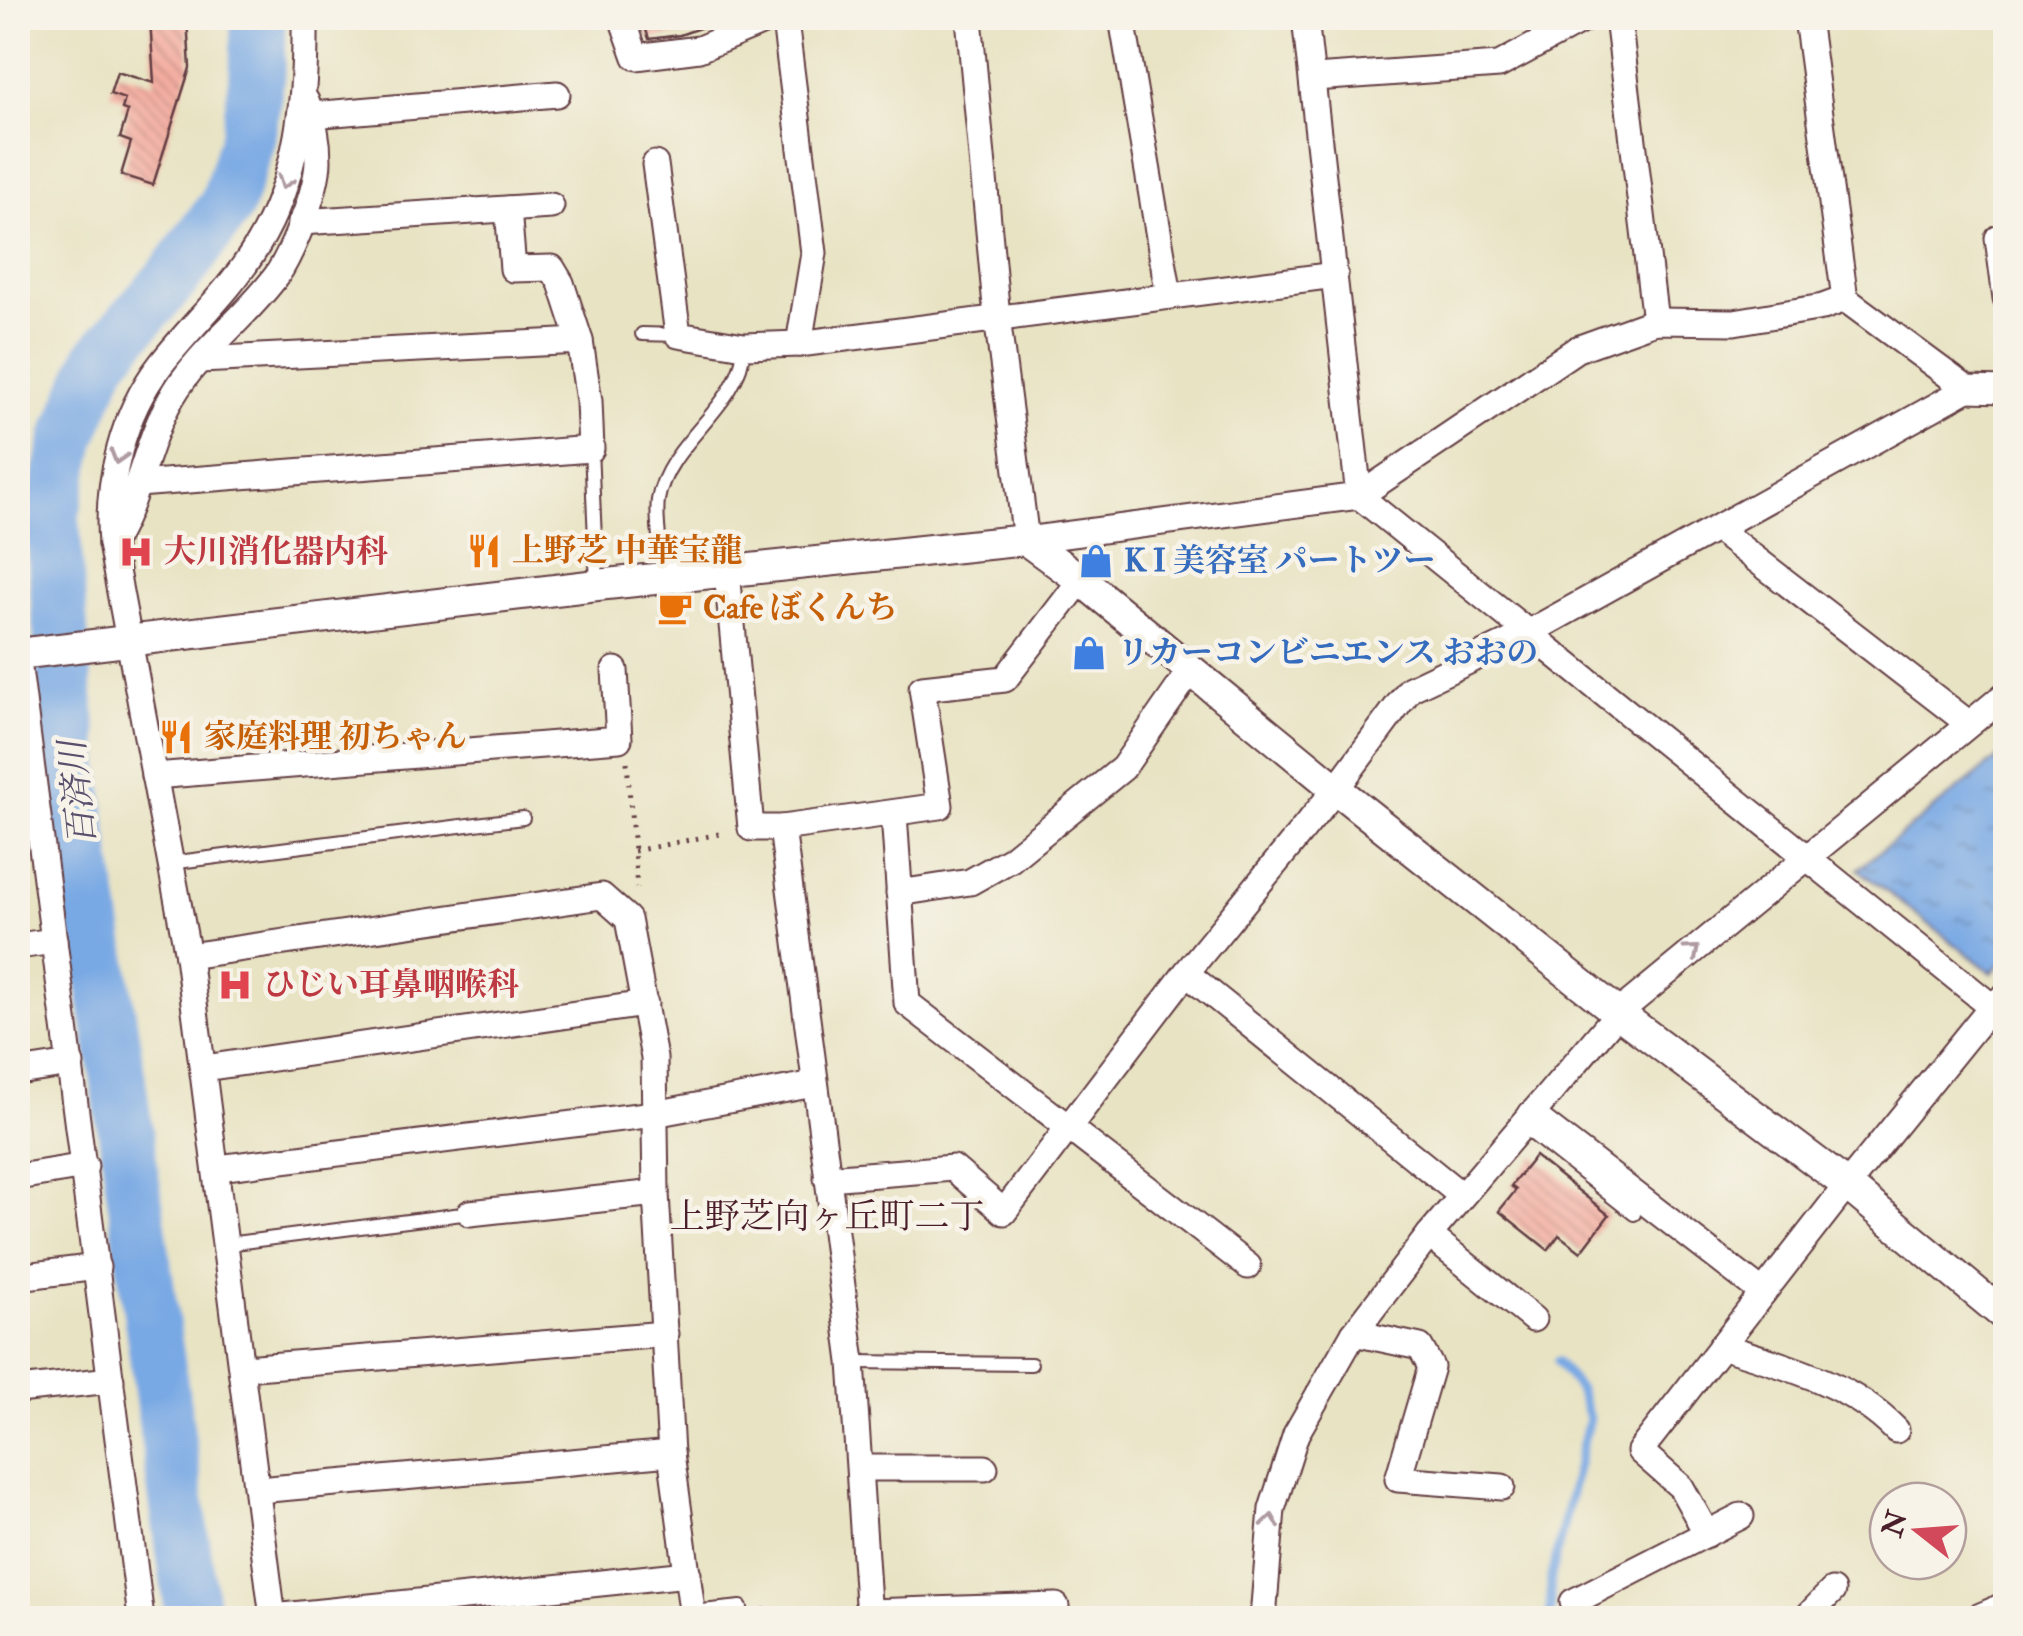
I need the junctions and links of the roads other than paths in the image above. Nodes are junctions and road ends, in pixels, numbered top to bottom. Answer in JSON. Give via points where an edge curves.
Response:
{"nodes":[{"id":1,"x":304,"y":18,"type":"edge"},
{"id":2,"x":622,"y":18,"type":"edge"},
{"id":3,"x":773,"y":18,"type":"edge"},
{"id":4,"x":787,"y":18,"type":"edge"},
{"id":5,"x":968,"y":18,"type":"edge"},
{"id":6,"x":1122,"y":18,"type":"edge"},
{"id":7,"x":1305,"y":18,"type":"edge"},
{"id":8,"x":1586,"y":18,"type":"edge"},
{"id":9,"x":1618,"y":18,"type":"edge"},
{"id":10,"x":1808,"y":18,"type":"edge"},
{"id":11,"x":1314,"y":78,"type":"junction"},
{"id":12,"x":556,"y":94,"type":"dead end"},
{"id":13,"x":308,"y":107,"type":"junction"},
{"id":14,"x":655,"y":164,"type":"dead end"},
{"id":15,"x":551,"y":206,"type":"dead end"},
{"id":16,"x":508,"y":209,"type":"junction"},
{"id":17,"x":302,"y":222,"type":"junction"},
{"id":18,"x":1998,"y":238,"type":"dead end"},
{"id":19,"x":1335,"y":275,"type":"junction"},
{"id":20,"x":1169,"y":296,"type":"junction"},
{"id":21,"x":2006,"y":298,"type":"edge"},
{"id":22,"x":1844,"y":299,"type":"junction"},
{"id":23,"x":997,"y":317,"type":"junction"},
{"id":24,"x":1655,"y":321,"type":"junction"},
{"id":25,"x":642,"y":334,"type":"dead end"},
{"id":26,"x":678,"y":336,"type":"junction"},
{"id":27,"x":580,"y":342,"type":"junction"},
{"id":28,"x":799,"y":344,"type":"junction"},
{"id":29,"x":744,"y":346,"type":"junction"},
{"id":30,"x":200,"y":360,"type":"junction"},
{"id":31,"x":1967,"y":389,"type":"junction"},
{"id":32,"x":2006,"y":390,"type":"edge"},
{"id":33,"x":591,"y":450,"type":"junction"},
{"id":34,"x":138,"y":484,"type":"junction"},
{"id":35,"x":1359,"y":496,"type":"junction"},
{"id":36,"x":1718,"y":530,"type":"junction"},
{"id":37,"x":1026,"y":540,"type":"junction"},
{"id":38,"x":111,"y":544,"type":"junction"},
{"id":39,"x":727,"y":571,"type":"junction"},
{"id":40,"x":663,"y":578,"type":"junction"},
{"id":41,"x":1081,"y":580,"type":"junction"},
{"id":42,"x":597,"y":584,"type":"junction"},
{"id":43,"x":1528,"y":633,"type":"junction"},
{"id":44,"x":121,"y":640,"type":"junction"},
{"id":45,"x":20,"y":656,"type":"edge"},
{"id":46,"x":614,"y":670,"type":"dead end"},
{"id":47,"x":1190,"y":670,"type":"junction"},
{"id":48,"x":2006,"y":694,"type":"edge"},
{"id":49,"x":1968,"y":723,"type":"junction"},
{"id":50,"x":154,"y":776,"type":"junction"},
{"id":51,"x":1336,"y":789,"type":"junction"},
{"id":52,"x":894,"y":814,"type":"junction"},
{"id":53,"x":523,"y":818,"type":"dead end"},
{"id":54,"x":782,"y":828,"type":"junction"},
{"id":55,"x":1805,"y":857,"type":"junction"},
{"id":56,"x":170,"y":863,"type":"junction"},
{"id":57,"x":899,"y":892,"type":"junction"},
{"id":58,"x":54,"y":941,"type":"junction"},
{"id":59,"x":18,"y":946,"type":"edge"},
{"id":60,"x":188,"y":956,"type":"junction"},
{"id":61,"x":1186,"y":973,"type":"junction"},
{"id":62,"x":645,"y":1004,"type":"junction"},
{"id":63,"x":2001,"y":1007,"type":"edge"},
{"id":64,"x":1618,"y":1013,"type":"junction"},
{"id":65,"x":71,"y":1064,"type":"junction"},
{"id":66,"x":204,"y":1068,"type":"junction"},
{"id":67,"x":18,"y":1072,"type":"edge"},
{"id":68,"x":814,"y":1084,"type":"junction"},
{"id":69,"x":654,"y":1114,"type":"junction"},
{"id":70,"x":1526,"y":1120,"type":"junction"},
{"id":71,"x":1068,"y":1128,"type":"junction"},
{"id":72,"x":85,"y":1166,"type":"junction"},
{"id":73,"x":218,"y":1168,"type":"junction"},
{"id":74,"x":18,"y":1177,"type":"edge"},
{"id":75,"x":828,"y":1178,"type":"junction"},
{"id":76,"x":1846,"y":1185,"type":"junction"},
{"id":77,"x":656,"y":1193,"type":"junction"},
{"id":78,"x":1462,"y":1195,"type":"junction"},
{"id":79,"x":470,"y":1213,"type":"joint"},
{"id":80,"x":1634,"y":1214,"type":"dead end"},
{"id":81,"x":1430,"y":1235,"type":"junction"},
{"id":82,"x":227,"y":1244,"type":"junction"},
{"id":83,"x":1248,"y":1266,"type":"dead end"},
{"id":84,"x":97,"y":1267,"type":"junction"},
{"id":85,"x":18,"y":1278,"type":"edge"},
{"id":86,"x":1763,"y":1293,"type":"junction"},
{"id":87,"x":2006,"y":1317,"type":"edge"},
{"id":88,"x":1533,"y":1319,"type":"dead end"},
{"id":89,"x":1354,"y":1333,"type":"junction"},
{"id":90,"x":666,"y":1334,"type":"junction"},
{"id":91,"x":1721,"y":1346,"type":"junction"},
{"id":92,"x":852,"y":1362,"type":"junction"},
{"id":93,"x":1031,"y":1364,"type":"dead end"},
{"id":94,"x":243,"y":1368,"type":"junction"},
{"id":95,"x":111,"y":1380,"type":"junction"},
{"id":96,"x":18,"y":1390,"type":"edge"},
{"id":97,"x":1896,"y":1430,"type":"dead end"},
{"id":98,"x":672,"y":1453,"type":"junction"},
{"id":99,"x":861,"y":1468,"type":"junction"},
{"id":100,"x":985,"y":1468,"type":"dead end"},
{"id":101,"x":1502,"y":1487,"type":"dead end"},
{"id":102,"x":258,"y":1490,"type":"junction"},
{"id":103,"x":1741,"y":1516,"type":"dead end"},
{"id":104,"x":1706,"y":1534,"type":"junction"},
{"id":105,"x":688,"y":1574,"type":"junction"},
{"id":106,"x":1832,"y":1591,"type":"dead end"},
{"id":107,"x":1574,"y":1602,"type":"dead end"},
{"id":108,"x":1056,"y":1606,"type":"dead end"},
{"id":109,"x":2006,"y":1606,"type":"edge"},
{"id":110,"x":740,"y":1607,"type":"road end"},
{"id":111,"x":869,"y":1615,"type":"edge"},
{"id":112,"x":693,"y":1616,"type":"edge"},
{"id":113,"x":808,"y":1617,"type":"edge"},
{"id":114,"x":141,"y":1618,"type":"edge"},
{"id":115,"x":273,"y":1618,"type":"edge"},
{"id":116,"x":1263,"y":1618,"type":"edge"},
{"id":117,"x":1806,"y":1618,"type":"edge"},
{"id":118,"x":1976,"y":1618,"type":"edge"}],
"edges":[{"from":1,"to":13,"type":"street"},
{"from":2,"to":3,"type":"street","via":[[636,57],[699,49]]},
{"from":4,"to":28,"type":"street","via":[[814,253]]},
{"from":5,"to":23,"type":"street"},
{"from":6,"to":20,"type":"street"},
{"from":7,"to":11,"type":"street"},
{"from":8,"to":11,"type":"street","via":[[1499,64]]},
{"from":9,"to":24,"type":"street"},
{"from":10,"to":22,"type":"street"},
{"from":11,"to":19,"type":"street"},
{"from":12,"to":13,"type":"street"},
{"from":13,"to":17,"type":"street","via":[[318,165]]},
{"from":13,"to":38,"type":"street","one_way":true,"via":[[259,244],[139,400],[114,472]]},
{"from":14,"to":26,"type":"street"},
{"from":15,"to":16,"type":"street"},
{"from":16,"to":17,"type":"street"},
{"from":16,"to":27,"type":"street","via":[[513,269],[552,268]]},
{"from":17,"to":30,"type":"street","via":[[278,274]]},
{"from":18,"to":21,"type":"street"},
{"from":19,"to":20,"type":"street"},
{"from":19,"to":35,"type":"street"},
{"from":20,"to":23,"type":"street"},
{"from":22,"to":24,"type":"street","via":[[1734,322]]},
{"from":22,"to":31,"type":"street"},
{"from":23,"to":28,"type":"street"},
{"from":23,"to":37,"type":"street"},
{"from":24,"to":35,"type":"street","via":[[1577,349]]},
{"from":25,"to":26,"type":"lane"},
{"from":26,"to":29,"type":"street"},
{"from":27,"to":30,"type":"street"},
{"from":27,"to":33,"type":"street"},
{"from":28,"to":29,"type":"street"},
{"from":29,"to":40,"type":"lane","via":[[744,366],[673,464],[658,500]]},
{"from":30,"to":34,"type":"street","via":[[173,395]]},
{"from":31,"to":32,"type":"street"},
{"from":31,"to":36,"type":"street"},
{"from":33,"to":34,"type":"street"},
{"from":33,"to":42,"type":"lane"},
{"from":34,"to":38,"type":"street"},
{"from":35,"to":37,"type":"street"},
{"from":35,"to":43,"type":"street"},
{"from":36,"to":43,"type":"street"},
{"from":36,"to":49,"type":"street"},
{"from":37,"to":39,"type":"street"},
{"from":37,"to":41,"type":"street"},
{"from":38,"to":44,"type":"street"},
{"from":39,"to":40,"type":"street"},
{"from":39,"to":54,"type":"street","via":[[751,828]]},
{"from":40,"to":42,"type":"street"},
{"from":41,"to":47,"type":"street"},
{"from":41,"to":52,"type":"street","via":[[1006,680],[922,688],[940,806]]},
{"from":42,"to":44,"type":"street"},
{"from":43,"to":51,"type":"street","via":[[1410,689]]},
{"from":43,"to":55,"type":"street"},
{"from":44,"to":45,"type":"street"},
{"from":44,"to":50,"type":"street"},
{"from":45,"to":58,"type":"street"},
{"from":46,"to":50,"type":"street","via":[[618,739]]},
{"from":47,"to":51,"type":"street"},
{"from":47,"to":57,"type":"street","via":[[1123,768],[1010,859],[970,882]]},
{"from":48,"to":49,"type":"street"},
{"from":49,"to":55,"type":"street"},
{"from":50,"to":56,"type":"street"},
{"from":51,"to":61,"type":"street"},
{"from":51,"to":64,"type":"street"},
{"from":52,"to":54,"type":"street"},
{"from":52,"to":57,"type":"street"},
{"from":53,"to":56,"type":"lane"},
{"from":54,"to":68,"type":"street"},
{"from":55,"to":63,"type":"street"},
{"from":64,"to":55,"type":"street","one_way":true},
{"from":56,"to":60,"type":"street"},
{"from":57,"to":71,"type":"street","via":[[907,1003]]},
{"from":58,"to":59,"type":"street"},
{"from":58,"to":65,"type":"street"},
{"from":60,"to":62,"type":"street","via":[[602,896],[628,919]]},
{"from":60,"to":66,"type":"street"},
{"from":61,"to":71,"type":"street"},
{"from":61,"to":78,"type":"street"},
{"from":62,"to":66,"type":"street"},
{"from":62,"to":69,"type":"street"},
{"from":63,"to":76,"type":"street"},
{"from":64,"to":70,"type":"street"},
{"from":64,"to":76,"type":"street"},
{"from":65,"to":67,"type":"street"},
{"from":65,"to":72,"type":"street"},
{"from":66,"to":73,"type":"street"},
{"from":68,"to":69,"type":"street"},
{"from":68,"to":75,"type":"street"},
{"from":69,"to":73,"type":"street"},
{"from":69,"to":77,"type":"street"},
{"from":70,"to":78,"type":"street"},
{"from":70,"to":80,"type":"lane"},
{"from":70,"to":86,"type":"street"},
{"from":71,"to":75,"type":"street","via":[[1004,1212],[953,1168]]},
{"from":71,"to":83,"type":"street"},
{"from":72,"to":74,"type":"street"},
{"from":72,"to":84,"type":"street"},
{"from":73,"to":82,"type":"street"},
{"from":75,"to":92,"type":"street"},
{"from":76,"to":86,"type":"street"},
{"from":76,"to":87,"type":"street"},
{"from":77,"to":79,"type":"street"},
{"from":77,"to":90,"type":"street"},
{"from":78,"to":81,"type":"street"},
{"from":79,"to":82,"type":"lane"},
{"from":81,"to":88,"type":"street"},
{"from":81,"to":89,"type":"street"},
{"from":82,"to":94,"type":"street"},
{"from":84,"to":85,"type":"street"},
{"from":84,"to":95,"type":"street"},
{"from":86,"to":91,"type":"street"},
{"from":89,"to":101,"type":"street","via":[[1420,1348],[1431,1367],[1398,1479]]},
{"from":116,"to":89,"type":"street","one_way":true,"via":[[1272,1509],[1296,1434]]},
{"from":90,"to":94,"type":"street"},
{"from":90,"to":98,"type":"street"},
{"from":91,"to":97,"type":"street","via":[[1815,1376],[1876,1409]]},
{"from":91,"to":104,"type":"street","via":[[1640,1451],[1681,1487]]},
{"from":92,"to":93,"type":"lane"},
{"from":92,"to":99,"type":"street"},
{"from":94,"to":102,"type":"street"},
{"from":95,"to":96,"type":"street"},
{"from":95,"to":114,"type":"street"},
{"from":98,"to":102,"type":"street"},
{"from":98,"to":105,"type":"street"},
{"from":99,"to":100,"type":"street"},
{"from":99,"to":111,"type":"street"},
{"from":102,"to":115,"type":"street"},
{"from":103,"to":104,"type":"street"},
{"from":104,"to":107,"type":"street"},
{"from":105,"to":112,"type":"street"},
{"from":105,"to":115,"type":"street"},
{"from":106,"to":117,"type":"street"},
{"from":108,"to":111,"type":"street"},
{"from":109,"to":118,"type":"street"},
{"from":110,"to":112,"type":"lane"},
{"from":111,"to":113,"type":"lane"}]}
